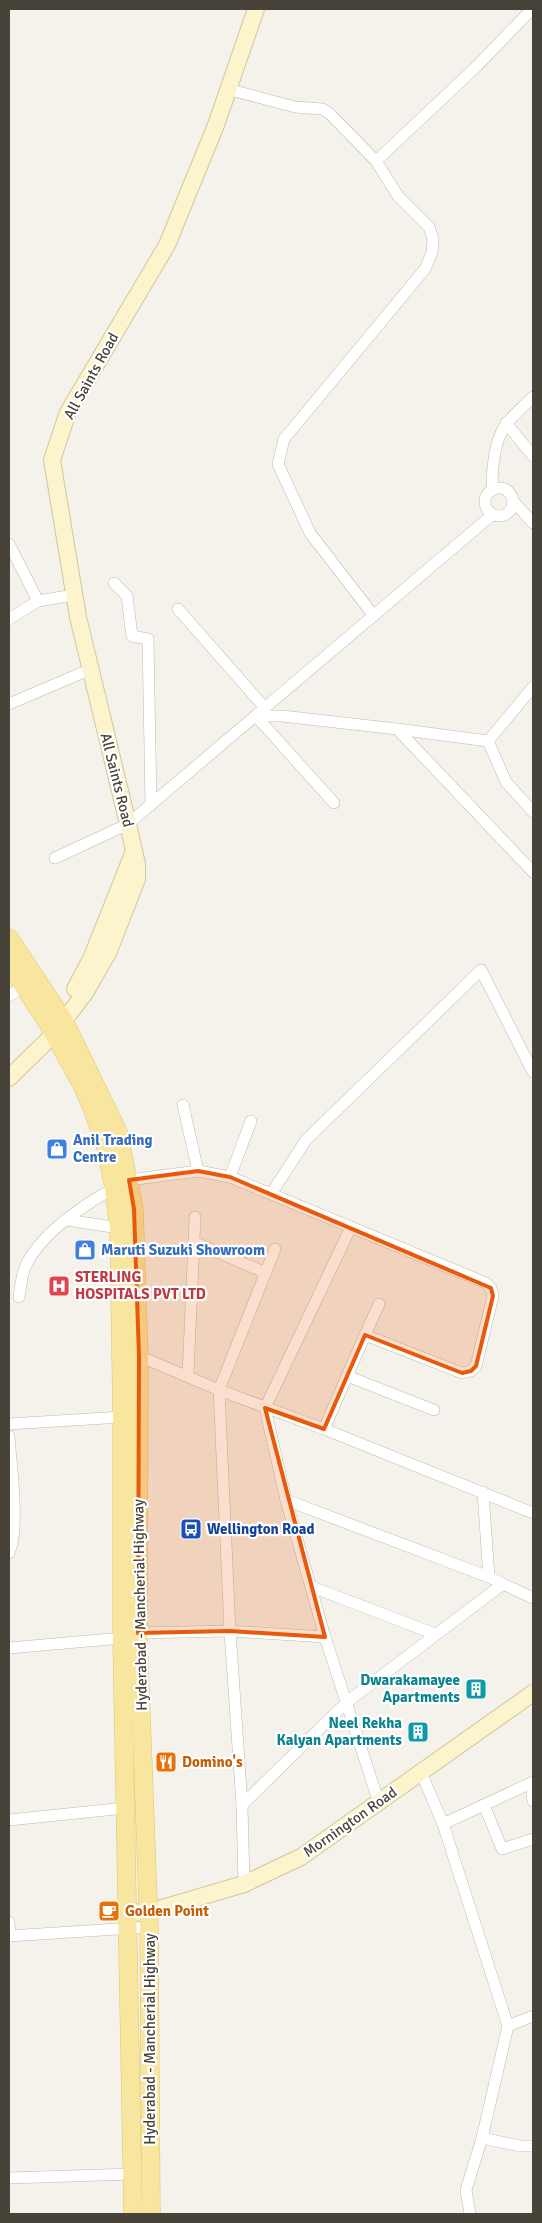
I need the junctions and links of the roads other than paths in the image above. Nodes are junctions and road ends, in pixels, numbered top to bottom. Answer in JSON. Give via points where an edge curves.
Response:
{"nodes":[{"id":1,"x":256,"y":9,"type":"edge"},
{"id":2,"x":532,"y":9,"type":"edge"},
{"id":3,"x":529,"y":20,"type":"edge"},
{"id":4,"x":227,"y":89,"type":"junction"},
{"id":5,"x":376,"y":161,"type":"junction"},
{"id":6,"x":533,"y":397,"type":"edge"},
{"id":7,"x":506,"y":423,"type":"junction"},
{"id":8,"x":533,"y":456,"type":"edge"},
{"id":9,"x":492,"y":490,"type":"junction"},
{"id":10,"x":513,"y":501,"type":"junction"},
{"id":11,"x":492,"y":514,"type":"junction"},
{"id":12,"x":533,"y":524,"type":"edge"},
{"id":13,"x":9,"y":544,"type":"edge"},
{"id":14,"x":114,"y":583,"type":"dead end"},
{"id":15,"x":74,"y":596,"type":"junction"},
{"id":16,"x":38,"y":602,"type":"junction"},
{"id":17,"x":178,"y":609,"type":"dead end"},
{"id":18,"x":374,"y":616,"type":"junction"},
{"id":19,"x":9,"y":620,"type":"edge"},
{"id":20,"x":91,"y":669,"type":"junction"},
{"id":21,"x":533,"y":687,"type":"edge"},
{"id":22,"x":9,"y":704,"type":"edge"},
{"id":23,"x":265,"y":708,"type":"junction"},
{"id":24,"x":256,"y":716,"type":"junction"},
{"id":25,"x":397,"y":729,"type":"junction"},
{"id":26,"x":488,"y":741,"type":"junction"},
{"id":27,"x":334,"y":803,"type":"dead end"},
{"id":28,"x":151,"y":805,"type":"junction"},
{"id":29,"x":533,"y":812,"type":"edge"},
{"id":30,"x":128,"y":824,"type":"junction"},
{"id":31,"x":55,"y":858,"type":"dead end"},
{"id":32,"x":533,"y":872,"type":"edge"},
{"id":33,"x":9,"y":938,"type":"edge"},
{"id":34,"x":9,"y":964,"type":"edge"},
{"id":35,"x":16,"y":992,"type":"edge"},
{"id":36,"x":56,"y":1022,"type":"junction"},
{"id":37,"x":9,"y":1064,"type":"edge"},
{"id":38,"x":533,"y":1072,"type":"edge"},
{"id":39,"x":9,"y":1078,"type":"edge"},
{"id":40,"x":183,"y":1105,"type":"dead end"},
{"id":41,"x":251,"y":1121,"type":"dead end"},
{"id":42,"x":198,"y":1171,"type":"junction"},
{"id":43,"x":230,"y":1177,"type":"junction"},
{"id":44,"x":121,"y":1184,"type":"junction"},
{"id":45,"x":271,"y":1194,"type":"junction"},
{"id":46,"x":194,"y":1216,"type":"dead end"},
{"id":47,"x":67,"y":1220,"type":"junction"},
{"id":48,"x":351,"y":1227,"type":"junction"},
{"id":49,"x":119,"y":1228,"type":"junction"},
{"id":50,"x":194,"y":1242,"type":"junction"},
{"id":51,"x":275,"y":1249,"type":"dead end"},
{"id":52,"x":266,"y":1272,"type":"junction"},
{"id":53,"x":19,"y":1297,"type":"dead end"},
{"id":54,"x":379,"y":1304,"type":"dead end"},
{"id":55,"x":365,"y":1335,"type":"junction"},
{"id":56,"x":139,"y":1356,"type":"junction"},
{"id":57,"x":188,"y":1375,"type":"junction"},
{"id":58,"x":347,"y":1376,"type":"junction"},
{"id":59,"x":219,"y":1390,"type":"junction"},
{"id":60,"x":265,"y":1408,"type":"junction"},
{"id":61,"x":434,"y":1410,"type":"dead end"},
{"id":62,"x":122,"y":1417,"type":"junction"},
{"id":63,"x":9,"y":1424,"type":"edge"},
{"id":64,"x":324,"y":1429,"type":"junction"},
{"id":65,"x":9,"y":1436,"type":"edge"},
{"id":66,"x":10,"y":1471,"type":"edge"},
{"id":67,"x":483,"y":1492,"type":"junction"},
{"id":68,"x":286,"y":1500,"type":"junction"},
{"id":69,"x":533,"y":1513,"type":"edge"},
{"id":70,"x":9,"y":1553,"type":"edge"},
{"id":71,"x":489,"y":1577,"type":"junction"},
{"id":72,"x":503,"y":1584,"type":"junction"},
{"id":73,"x":312,"y":1588,"type":"junction"},
{"id":74,"x":533,"y":1598,"type":"edge"},
{"id":75,"x":230,"y":1631,"type":"junction"},
{"id":76,"x":435,"y":1634,"type":"junction"},
{"id":77,"x":130,"y":1636,"type":"junction"},
{"id":78,"x":325,"y":1637,"type":"junction"},
{"id":79,"x":9,"y":1648,"type":"edge"},
{"id":80,"x":533,"y":1693,"type":"edge"},
{"id":81,"x":347,"y":1702,"type":"junction"},
{"id":82,"x":420,"y":1772,"type":"junction"},
{"id":83,"x":532,"y":1783,"type":"edge"},
{"id":84,"x":533,"y":1801,"type":"edge"},
{"id":85,"x":379,"y":1803,"type":"junction"},
{"id":86,"x":242,"y":1805,"type":"junction"},
{"id":87,"x":484,"y":1805,"type":"junction"},
{"id":88,"x":125,"y":1808,"type":"junction"},
{"id":89,"x":9,"y":1820,"type":"edge"},
{"id":90,"x":443,"y":1824,"type":"junction"},
{"id":91,"x":533,"y":1839,"type":"edge"},
{"id":92,"x":244,"y":1884,"type":"junction"},
{"id":93,"x":149,"y":1920,"type":"junction"},
{"id":94,"x":127,"y":1921,"type":"junction"},
{"id":95,"x":9,"y":1922,"type":"edge"},
{"id":96,"x":9,"y":1936,"type":"edge"},
{"id":97,"x":533,"y":2016,"type":"edge"},
{"id":98,"x":508,"y":2026,"type":"junction"},
{"id":99,"x":482,"y":2138,"type":"junction"},
{"id":100,"x":533,"y":2146,"type":"edge"},
{"id":101,"x":133,"y":2174,"type":"junction"},
{"id":102,"x":9,"y":2178,"type":"edge"},
{"id":103,"x":133,"y":2214,"type":"edge"},
{"id":104,"x":151,"y":2214,"type":"edge"},
{"id":105,"x":470,"y":2214,"type":"edge"}],
"edges":[{"from":1,"to":4,"type":"main road","name":"All Saints Road"},
{"from":2,"to":3,"type":"street"},
{"from":3,"to":5,"type":"street"},
{"from":4,"to":5,"type":"street","via":[[295,107],[322,109]]},
{"from":4,"to":15,"type":"main road","name":"All Saints Road","via":[[216,125],[167,246],[68,412],[52,460]]},
{"from":5,"to":18,"type":"street","via":[[398,196],[429,227],[433,239],[432,253],[408,292],[284,439],[278,464],[310,533]]},
{"from":6,"to":7,"type":"street"},
{"from":7,"to":8,"type":"street"},
{"from":7,"to":9,"type":"street","via":[[496,448]]},
{"from":9,"to":10,"type":"street","via":[[503,489]]},
{"from":9,"to":11,"type":"street","via":[[486,506]]},
{"from":10,"to":11,"type":"street","via":[[507,514]]},
{"from":10,"to":12,"type":"street"},
{"from":11,"to":18,"type":"street"},
{"from":13,"to":16,"type":"street"},
{"from":14,"to":28,"type":"street","via":[[127,596],[132,636],[148,639]]},
{"from":15,"to":16,"type":"street"},
{"from":15,"to":20,"type":"main road","name":"All Saints Road"},
{"from":16,"to":19,"type":"street"},
{"from":17,"to":23,"type":"street"},
{"from":18,"to":23,"type":"street"},
{"from":20,"to":22,"type":"street"},
{"from":20,"to":30,"type":"main road","name":"All Saints Road"},
{"from":21,"to":26,"type":"street"},
{"from":23,"to":24,"type":"street"},
{"from":24,"to":25,"type":"street"},
{"from":24,"to":27,"type":"street"},
{"from":24,"to":28,"type":"street"},
{"from":25,"to":26,"type":"street"},
{"from":25,"to":32,"type":"street"},
{"from":26,"to":29,"type":"street","via":[[506,782]]},
{"from":28,"to":30,"type":"street"},
{"from":30,"to":31,"type":"street"},
{"from":30,"to":36,"type":"main road","name":"All Saints Road","via":[[134,851],[91,960]]},
{"from":33,"to":36,"type":"main road"},
{"from":34,"to":35,"type":"main road"},
{"from":35,"to":36,"type":"main road"},
{"from":36,"to":37,"type":"main road"},
{"from":36,"to":39,"type":"main road"},
{"from":36,"to":44,"type":"main road","name":"Hyderabad - Mancherial Highway"},
{"from":38,"to":45,"type":"street","via":[[482,970],[306,1140]]},
{"from":40,"to":42,"type":"street"},
{"from":41,"to":43,"type":"street"},
{"from":42,"to":43,"type":"street"},
{"from":42,"to":44,"type":"street"},
{"from":43,"to":45,"type":"street"},
{"from":44,"to":47,"type":"street"},
{"from":44,"to":49,"type":"main road","name":"Hyderabad - Mancherial Highway"},
{"from":44,"to":56,"type":"main road","name":"Hyderabad - Mancherial Highway","via":[[134,1209]]},
{"from":45,"to":48,"type":"street"},
{"from":46,"to":50,"type":"street"},
{"from":47,"to":49,"type":"street"},
{"from":47,"to":53,"type":"street","via":[[28,1262]]},
{"from":48,"to":55,"type":"street","via":[[486,1283],[493,1296],[476,1366],[471,1371],[462,1373]]},
{"from":48,"to":60,"type":"street"},
{"from":49,"to":62,"type":"main road","name":"Hyderabad - Mancherial Highway"},
{"from":50,"to":52,"type":"street"},
{"from":50,"to":57,"type":"street"},
{"from":51,"to":52,"type":"street"},
{"from":52,"to":59,"type":"street"},
{"from":54,"to":55,"type":"street"},
{"from":55,"to":58,"type":"street"},
{"from":56,"to":57,"type":"street"},
{"from":56,"to":77,"type":"main road","name":"Hyderabad - Mancherial Highway"},
{"from":57,"to":59,"type":"street"},
{"from":58,"to":61,"type":"street"},
{"from":58,"to":64,"type":"street"},
{"from":59,"to":60,"type":"street"},
{"from":59,"to":75,"type":"street"},
{"from":60,"to":64,"type":"street"},
{"from":60,"to":68,"type":"street"},
{"from":62,"to":63,"type":"street"},
{"from":62,"to":77,"type":"main road","name":"Hyderabad - Mancherial Highway"},
{"from":64,"to":67,"type":"street"},
{"from":65,"to":66,"type":"street"},
{"from":66,"to":70,"type":"street","via":[[14,1518]]},
{"from":67,"to":69,"type":"street"},
{"from":67,"to":71,"type":"street"},
{"from":68,"to":71,"type":"street"},
{"from":68,"to":73,"type":"street"},
{"from":71,"to":72,"type":"street"},
{"from":72,"to":74,"type":"street"},
{"from":72,"to":76,"type":"street"},
{"from":73,"to":76,"type":"street"},
{"from":73,"to":78,"type":"street"},
{"from":75,"to":77,"type":"street"},
{"from":75,"to":78,"type":"street"},
{"from":75,"to":86,"type":"street"},
{"from":76,"to":81,"type":"street"},
{"from":77,"to":79,"type":"street"},
{"from":77,"to":88,"type":"main road","name":"Hyderabad - Mancherial Highway"},
{"from":77,"to":93,"type":"main road","name":"Hyderabad - Mancherial Highway"},
{"from":78,"to":81,"type":"street"},
{"from":80,"to":82,"type":"main road","name":"Mornington Road"},
{"from":81,"to":85,"type":"street"},
{"from":81,"to":86,"type":"street"},
{"from":82,"to":85,"type":"main road","name":"Mornington Road"},
{"from":82,"to":90,"type":"street"},
{"from":83,"to":84,"type":"street"},
{"from":83,"to":87,"type":"street"},
{"from":85,"to":92,"type":"main road","name":"Mornington Road","via":[[301,1857]]},
{"from":86,"to":92,"type":"street"},
{"from":87,"to":90,"type":"street"},
{"from":87,"to":91,"type":"street","via":[[502,1849]]},
{"from":88,"to":89,"type":"street"},
{"from":88,"to":94,"type":"main road","name":"Hyderabad - Mancherial Highway"},
{"from":90,"to":98,"type":"street"},
{"from":92,"to":93,"type":"main road","name":"Mornington Road"},
{"from":93,"to":94,"type":"main road","name":"Mornington Road"},
{"from":93,"to":104,"type":"main road","name":"Hyderabad - Mancherial Highway"},
{"from":94,"to":96,"type":"street"},
{"from":94,"to":101,"type":"main road","name":"Hyderabad - Mancherial Highway"},
{"from":95,"to":96,"type":"street"},
{"from":97,"to":98,"type":"street"},
{"from":98,"to":99,"type":"street"},
{"from":99,"to":100,"type":"street"},
{"from":99,"to":105,"type":"street","via":[[466,2190]]},
{"from":101,"to":102,"type":"street"},
{"from":101,"to":103,"type":"main road","name":"Hyderabad - Mancherial Highway"}]}
